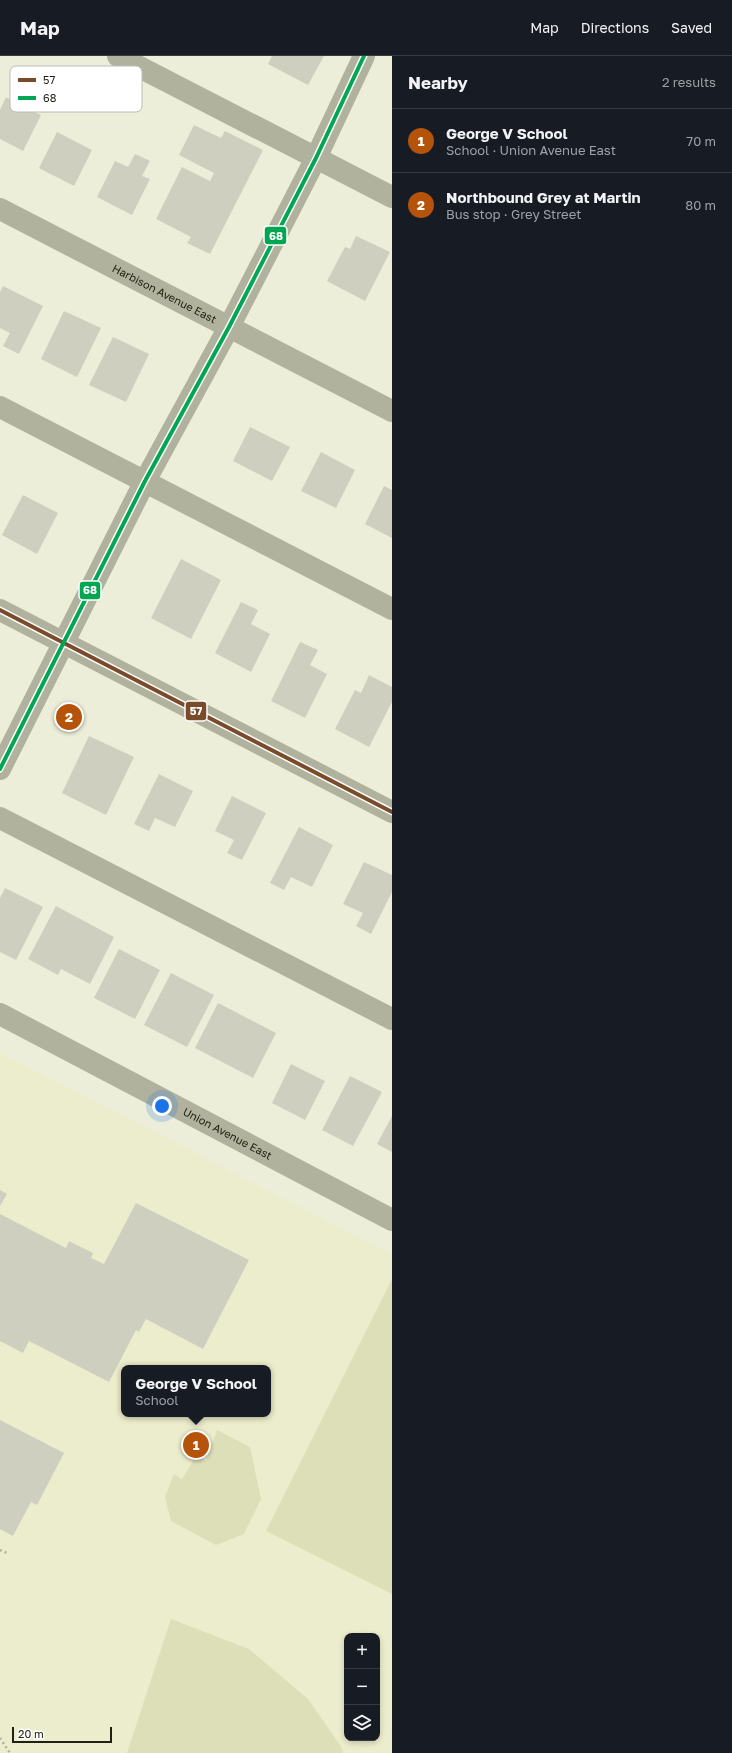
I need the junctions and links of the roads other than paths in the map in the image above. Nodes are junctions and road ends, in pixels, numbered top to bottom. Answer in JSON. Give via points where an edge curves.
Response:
{"nodes":[{"id":1,"x":118,"y":56,"type":"edge"},
{"id":2,"x":364,"y":56,"type":"edge"},
{"id":3,"x":137,"y":66,"type":"edge"},
{"id":4,"x":142,"y":68,"type":"edge"},
{"id":5,"x":316,"y":158,"type":"junction"},
{"id":6,"x":392,"y":197,"type":"edge"},
{"id":7,"x":0,"y":209,"type":"edge"},
{"id":8,"x":229,"y":327,"type":"junction"},
{"id":9,"x":0,"y":407,"type":"edge"},
{"id":10,"x":392,"y":411,"type":"edge"},
{"id":11,"x":145,"y":481,"type":"junction"},
{"id":12,"x":392,"y":609,"type":"edge"},
{"id":13,"x":0,"y":610,"type":"edge"},
{"id":14,"x":63,"y":641,"type":"junction"},
{"id":15,"x":0,"y":769,"type":"edge"},
{"id":16,"x":392,"y":812,"type":"edge"},
{"id":17,"x":0,"y":818,"type":"edge"},
{"id":18,"x":0,"y":1014,"type":"edge"},
{"id":19,"x":392,"y":1019,"type":"edge"},
{"id":20,"x":392,"y":1220,"type":"edge"}],
"edges":[{"from":1,"to":3,"type":"street"},
{"from":2,"to":5,"type":"street"},
{"from":4,"to":5,"type":"street"},
{"from":5,"to":6,"type":"street"},
{"from":5,"to":8,"type":"street"},
{"from":7,"to":8,"type":"street","name":"Harbison Avenue East"},
{"from":8,"to":10,"type":"street","name":"Harbison Avenue East"},
{"from":8,"to":11,"type":"street"},
{"from":9,"to":11,"type":"street"},
{"from":11,"to":12,"type":"street"},
{"from":11,"to":14,"type":"street"},
{"from":13,"to":14,"type":"street"},
{"from":14,"to":15,"type":"street"},
{"from":14,"to":16,"type":"street"},
{"from":17,"to":19,"type":"street"},
{"from":18,"to":20,"type":"street","name":"Union Avenue East"}]}
